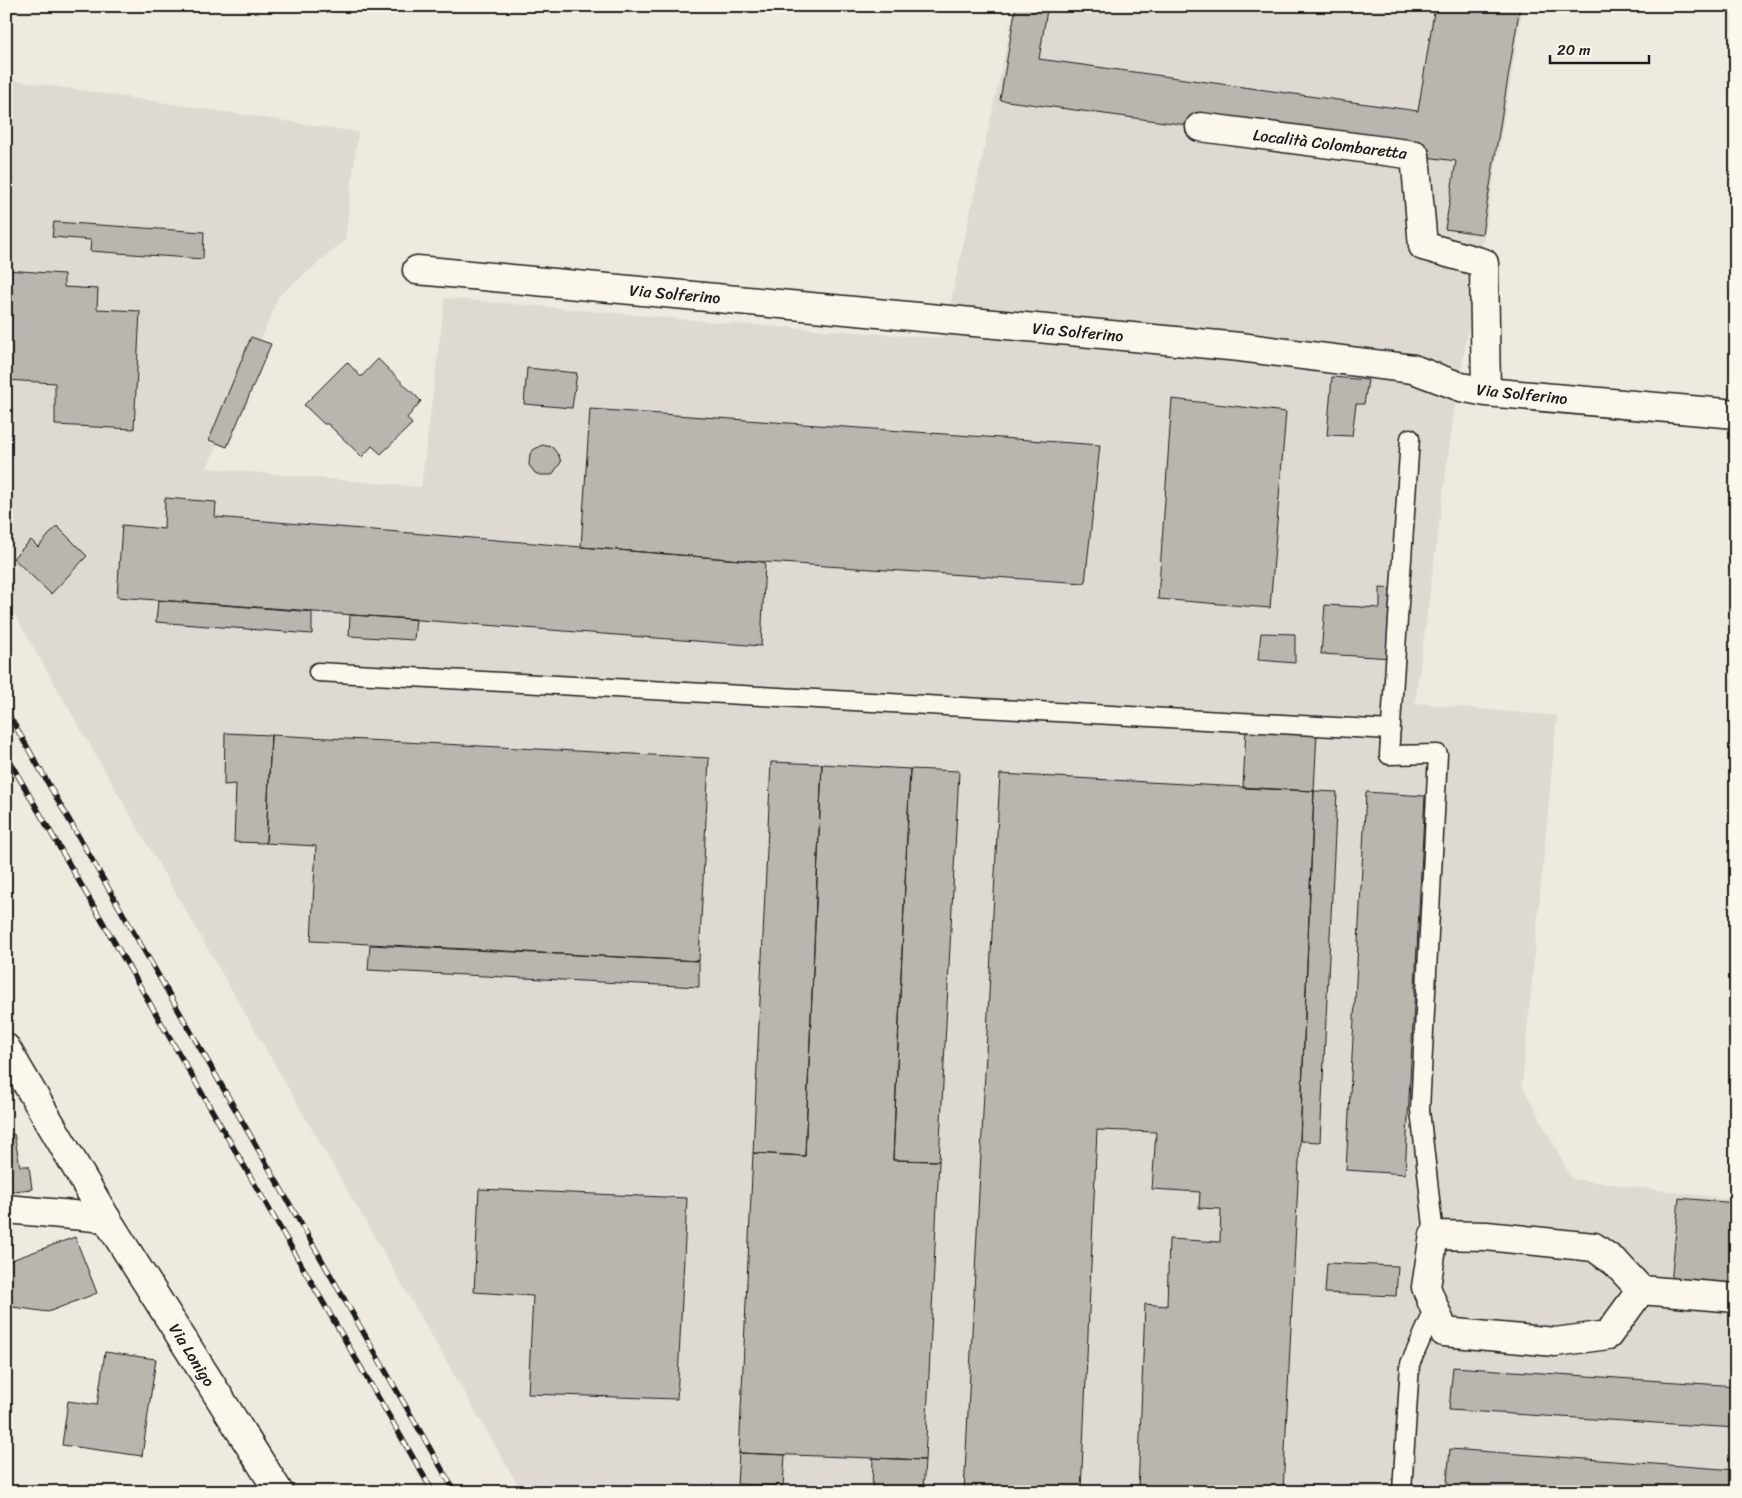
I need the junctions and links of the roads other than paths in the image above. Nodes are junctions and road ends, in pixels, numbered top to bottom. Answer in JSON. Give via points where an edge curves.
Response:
{"nodes":[{"id":1,"x":1200,"y":127,"type":"dead end"},
{"id":2,"x":417,"y":270,"type":"dead end"},
{"id":3,"x":1486,"y":392,"type":"junction"},
{"id":4,"x":1736,"y":414,"type":"edge"},
{"id":5,"x":1410,"y":438,"type":"dead end"},
{"id":6,"x":318,"y":672,"type":"dead end"},
{"id":7,"x":1391,"y":730,"type":"junction"},
{"id":8,"x":6,"y":1048,"type":"edge"},
{"id":9,"x":6,"y":1209,"type":"edge"},
{"id":10,"x":106,"y":1218,"type":"junction"},
{"id":11,"x":1434,"y":1235,"type":"junction"},
{"id":12,"x":1641,"y":1290,"type":"junction"},
{"id":13,"x":1736,"y":1298,"type":"edge"},
{"id":14,"x":1435,"y":1308,"type":"junction"},
{"id":15,"x":279,"y":1492,"type":"edge"},
{"id":16,"x":1402,"y":1492,"type":"edge"}],
"edges":[{"from":1,"to":3,"type":"street","name":"Località Colombaretta","via":[[1415,155],[1423,246],[1484,263]]},
{"from":2,"to":3,"type":"street","name":"Via Solferino","via":[[1240,347],[1413,370]]},
{"from":3,"to":4,"type":"street","name":"Via Solferino"},
{"from":5,"to":7,"type":"lane"},
{"from":6,"to":7,"type":"lane"},
{"from":7,"to":11,"type":"lane","via":[[1389,754],[1438,754],[1420,1110]]},
{"from":8,"to":10,"type":"street","name":"Via Lonigo"},
{"from":9,"to":10,"type":"street"},
{"from":10,"to":15,"type":"street","name":"Via Lonigo"},
{"from":11,"to":12,"type":"street","via":[[1486,1236],[1594,1248],[1616,1263]]},
{"from":11,"to":14,"type":"street","via":[[1426,1287]]},
{"from":12,"to":13,"type":"street"},
{"from":12,"to":14,"type":"street","via":[[1608,1335],[1555,1342],[1444,1332]]},
{"from":14,"to":16,"type":"lane","via":[[1410,1364]]}]}
